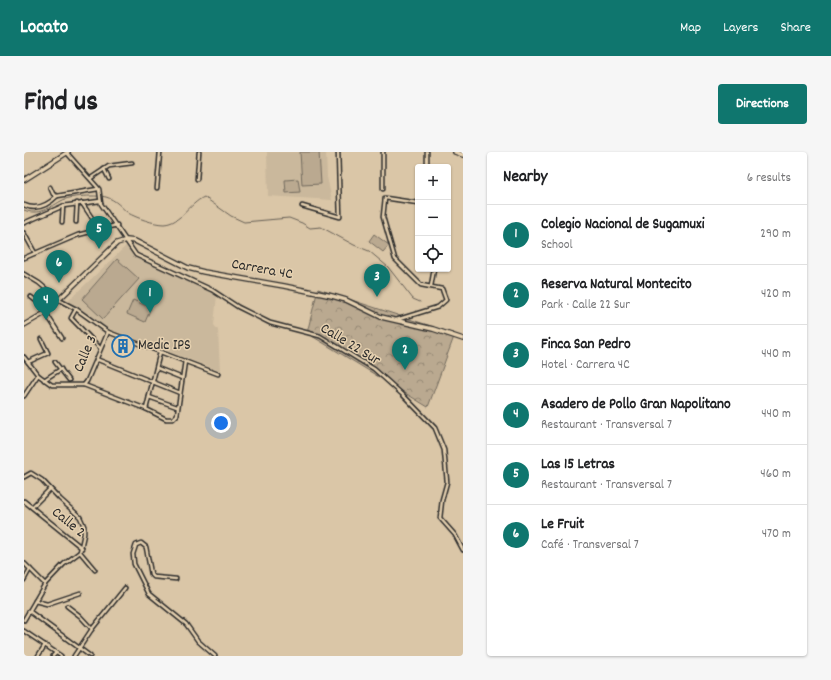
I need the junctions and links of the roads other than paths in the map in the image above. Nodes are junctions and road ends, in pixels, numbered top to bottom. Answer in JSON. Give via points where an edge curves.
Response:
{"nodes":[{"id":1,"x":67,"y":152,"type":"edge"},
{"id":2,"x":160,"y":152,"type":"edge"},
{"id":3,"x":199,"y":152,"type":"edge"},
{"id":4,"x":338,"y":152,"type":"edge"},
{"id":5,"x":383,"y":152,"type":"edge"},
{"id":6,"x":427,"y":152,"type":"edge"},
{"id":7,"x":455,"y":152,"type":"edge"},
{"id":8,"x":463,"y":155,"type":"edge"},
{"id":9,"x":132,"y":163,"type":"dead end"},
{"id":10,"x":427,"y":164,"type":"edge"},
{"id":11,"x":104,"y":169,"type":"junction"},
{"id":12,"x":91,"y":178,"type":"junction"},
{"id":13,"x":109,"y":179,"type":"dead end"},
{"id":14,"x":197,"y":179,"type":"dead end"},
{"id":15,"x":24,"y":180,"type":"edge"},
{"id":16,"x":50,"y":186,"type":"dead end"},
{"id":17,"x":157,"y":188,"type":"dead end"},
{"id":18,"x":99,"y":189,"type":"junction"},
{"id":19,"x":383,"y":189,"type":"dead end"},
{"id":20,"x":57,"y":196,"type":"junction"},
{"id":21,"x":100,"y":199,"type":"junction"},
{"id":22,"x":77,"y":203,"type":"junction"},
{"id":23,"x":82,"y":203,"type":"junction"},
{"id":24,"x":415,"y":203,"type":"edge"},
{"id":25,"x":24,"y":205,"type":"edge"},
{"id":26,"x":63,"y":206,"type":"junction"},
{"id":27,"x":302,"y":206,"type":"dead end"},
{"id":28,"x":94,"y":221,"type":"dead end"},
{"id":29,"x":62,"y":222,"type":"dead end"},
{"id":30,"x":76,"y":222,"type":"dead end"},
{"id":31,"x":24,"y":223,"type":"edge"},
{"id":32,"x":117,"y":226,"type":"junction"},
{"id":33,"x":24,"y":233,"type":"edge"},
{"id":34,"x":127,"y":240,"type":"junction"},
{"id":35,"x":34,"y":253,"type":"junction"},
{"id":36,"x":24,"y":258,"type":"edge"},
{"id":37,"x":433,"y":272,"type":"edge"},
{"id":38,"x":24,"y":274,"type":"edge"},
{"id":39,"x":431,"y":286,"type":"junction"},
{"id":40,"x":31,"y":297,"type":"dead end"},
{"id":41,"x":59,"y":300,"type":"junction"},
{"id":42,"x":76,"y":309,"type":"junction"},
{"id":43,"x":45,"y":313,"type":"junction"},
{"id":44,"x":395,"y":320,"type":"junction"},
{"id":45,"x":24,"y":325,"type":"edge"},
{"id":46,"x":108,"y":332,"type":"junction"},
{"id":47,"x":62,"y":338,"type":"dead end"},
{"id":48,"x":40,"y":339,"type":"dead end"},
{"id":49,"x":463,"y":339,"type":"edge"},
{"id":50,"x":100,"y":348,"type":"junction"},
{"id":51,"x":160,"y":352,"type":"junction"},
{"id":52,"x":24,"y":357,"type":"edge"},
{"id":53,"x":96,"y":359,"type":"junction"},
{"id":54,"x":185,"y":361,"type":"junction"},
{"id":55,"x":28,"y":362,"type":"junction"},
{"id":56,"x":55,"y":362,"type":"dead end"},
{"id":57,"x":157,"y":368,"type":"junction"},
{"id":58,"x":61,"y":369,"type":"junction"},
{"id":59,"x":218,"y":374,"type":"dead end"},
{"id":60,"x":38,"y":375,"type":"junction"},
{"id":61,"x":182,"y":378,"type":"junction"},
{"id":62,"x":44,"y":380,"type":"junction"},
{"id":63,"x":69,"y":380,"type":"dead end"},
{"id":64,"x":154,"y":382,"type":"junction"},
{"id":65,"x":84,"y":384,"type":"junction"},
{"id":66,"x":180,"y":393,"type":"junction"},
{"id":67,"x":24,"y":396,"type":"edge"},
{"id":68,"x":149,"y":397,"type":"junction"},
{"id":69,"x":177,"y":407,"type":"junction"},
{"id":70,"x":146,"y":409,"type":"junction"},
{"id":71,"x":24,"y":477,"type":"edge"},
{"id":72,"x":50,"y":489,"type":"junction"},
{"id":73,"x":24,"y":501,"type":"edge"},
{"id":74,"x":32,"y":507,"type":"junction"},
{"id":75,"x":82,"y":548,"type":"junction"},
{"id":76,"x":463,"y":550,"type":"edge"},
{"id":77,"x":80,"y":552,"type":"junction"},
{"id":78,"x":24,"y":563,"type":"edge"},
{"id":79,"x":30,"y":569,"type":"junction"},
{"id":80,"x":95,"y":570,"type":"dead end"},
{"id":81,"x":24,"y":580,"type":"edge"},
{"id":82,"x":176,"y":580,"type":"dead end"},
{"id":83,"x":45,"y":584,"type":"junction"},
{"id":84,"x":125,"y":588,"type":"dead end"},
{"id":85,"x":80,"y":593,"type":"dead end"},
{"id":86,"x":35,"y":601,"type":"junction"},
{"id":87,"x":68,"y":606,"type":"dead end"},
{"id":88,"x":29,"y":611,"type":"junction"},
{"id":89,"x":24,"y":620,"type":"edge"},
{"id":90,"x":92,"y":629,"type":"junction"},
{"id":91,"x":24,"y":631,"type":"edge"},
{"id":92,"x":46,"y":645,"type":"junction"},
{"id":93,"x":80,"y":647,"type":"junction"},
{"id":94,"x":56,"y":652,"type":"junction"},
{"id":95,"x":38,"y":656,"type":"edge"},
{"id":96,"x":53,"y":656,"type":"edge"},
{"id":97,"x":61,"y":656,"type":"edge"},
{"id":98,"x":74,"y":656,"type":"edge"},
{"id":99,"x":90,"y":656,"type":"edge"},
{"id":100,"x":215,"y":656,"type":"edge"}],
"edges":[{"from":1,"to":12,"type":"street"},
{"from":1,"to":15,"type":"main road"},
{"from":2,"to":17,"type":"street"},
{"from":3,"to":14,"type":"street"},
{"from":4,"to":27,"type":"street","via":[[340,217]]},
{"from":5,"to":19,"type":"street"},
{"from":6,"to":10,"type":"street"},
{"from":7,"to":8,"type":"main road"},
{"from":9,"to":11,"type":"street"},
{"from":11,"to":12,"type":"street"},
{"from":11,"to":13,"type":"street"},
{"from":12,"to":18,"type":"street"},
{"from":16,"to":20,"type":"street","via":[[53,194]]},
{"from":18,"to":20,"type":"street"},
{"from":18,"to":21,"type":"street"},
{"from":20,"to":25,"type":"street","via":[[50,204],[41,207]]},
{"from":21,"to":23,"type":"street"},
{"from":21,"to":32,"type":"street","name":"Calle 22 Sur"},
{"from":22,"to":23,"type":"street"},
{"from":22,"to":26,"type":"street"},
{"from":22,"to":30,"type":"street"},
{"from":23,"to":28,"type":"street"},
{"from":24,"to":39,"type":"street","via":[[385,198],[383,217],[395,259],[421,285]]},
{"from":26,"to":29,"type":"street"},
{"from":26,"to":31,"type":"street"},
{"from":32,"to":34,"type":"street","name":"Calle 22 Sur"},
{"from":32,"to":35,"type":"street","via":[[78,235]]},
{"from":33,"to":35,"type":"street"},
{"from":34,"to":41,"type":"main road","via":[[118,244]]},
{"from":34,"to":44,"type":"main road","name":"Carrera 4C","via":[[188,268],[332,296],[381,317]]},
{"from":34,"to":76,"type":"street","name":"Calle 22 Sur","via":[[136,255],[212,290],[270,323],[320,336],[374,369],[403,395],[435,428],[444,450],[447,482],[440,518],[455,535]]},
{"from":35,"to":36,"type":"street"},
{"from":37,"to":39,"type":"street"},
{"from":38,"to":41,"type":"street","via":[[39,282]]},
{"from":39,"to":44,"type":"street","via":[[442,288],[446,300],[444,304]]},
{"from":40,"to":43,"type":"street","via":[[40,304]]},
{"from":41,"to":42,"type":"street"},
{"from":41,"to":43,"type":"main road"},
{"from":42,"to":46,"type":"street"},
{"from":42,"to":50,"type":"street","via":[[71,318]]},
{"from":43,"to":45,"type":"main road"},
{"from":43,"to":47,"type":"street"},
{"from":44,"to":49,"type":"main road","name":"Carrera 4C"},
{"from":46,"to":50,"type":"street","name":"Calle 3"},
{"from":46,"to":51,"type":"street"},
{"from":48,"to":55,"type":"street","via":[[48,353]]},
{"from":50,"to":53,"type":"street","name":"Calle 3"},
{"from":51,"to":54,"type":"street"},
{"from":51,"to":57,"type":"street"},
{"from":52,"to":55,"type":"street"},
{"from":53,"to":64,"type":"street"},
{"from":53,"to":65,"type":"street","name":"Calle 3","via":[[88,381]]},
{"from":54,"to":59,"type":"street"},
{"from":54,"to":61,"type":"street"},
{"from":55,"to":60,"type":"street"},
{"from":56,"to":58,"type":"street"},
{"from":57,"to":61,"type":"street"},
{"from":57,"to":64,"type":"street"},
{"from":58,"to":62,"type":"street"},
{"from":58,"to":63,"type":"street"},
{"from":60,"to":62,"type":"street"},
{"from":60,"to":67,"type":"street"},
{"from":61,"to":66,"type":"street"},
{"from":62,"to":65,"type":"street","via":[[56,386]]},
{"from":64,"to":66,"type":"street"},
{"from":64,"to":68,"type":"street"},
{"from":65,"to":70,"type":"street"},
{"from":66,"to":69,"type":"street"},
{"from":68,"to":69,"type":"street"},
{"from":68,"to":70,"type":"street"},
{"from":69,"to":70,"type":"street","via":[[177,415],[166,420]]},
{"from":71,"to":72,"type":"street","name":"Calle 2","via":[[31,473]]},
{"from":72,"to":74,"type":"street"},
{"from":72,"to":75,"type":"street","name":"Calle 2","via":[[82,521]]},
{"from":73,"to":74,"type":"street","name":"Calle 2"},
{"from":74,"to":75,"type":"street","name":"Calle 2"},
{"from":75,"to":77,"type":"street","name":"Calle 2"},
{"from":77,"to":80,"type":"street"},
{"from":77,"to":83,"type":"street","name":"Calle 2"},
{"from":78,"to":79,"type":"street"},
{"from":79,"to":81,"type":"street"},
{"from":79,"to":83,"type":"street"},
{"from":82,"to":100,"type":"street","via":[[154,578],[146,547],[140,543],[136,545],[133,554],[134,564],[149,594],[186,624]]},
{"from":83,"to":86,"type":"street","name":"Calle 2"},
{"from":84,"to":90,"type":"street"},
{"from":85,"to":86,"type":"street","via":[[47,604]]},
{"from":86,"to":88,"type":"street","name":"Calle 2"},
{"from":87,"to":90,"type":"street"},
{"from":88,"to":89,"type":"street","name":"Calle 2"},
{"from":88,"to":93,"type":"street"},
{"from":90,"to":93,"type":"street"},
{"from":91,"to":92,"type":"street"},
{"from":92,"to":94,"type":"street"},
{"from":92,"to":95,"type":"street"},
{"from":93,"to":98,"type":"street"},
{"from":93,"to":99,"type":"street"},
{"from":94,"to":96,"type":"street"},
{"from":94,"to":97,"type":"street"}]}
